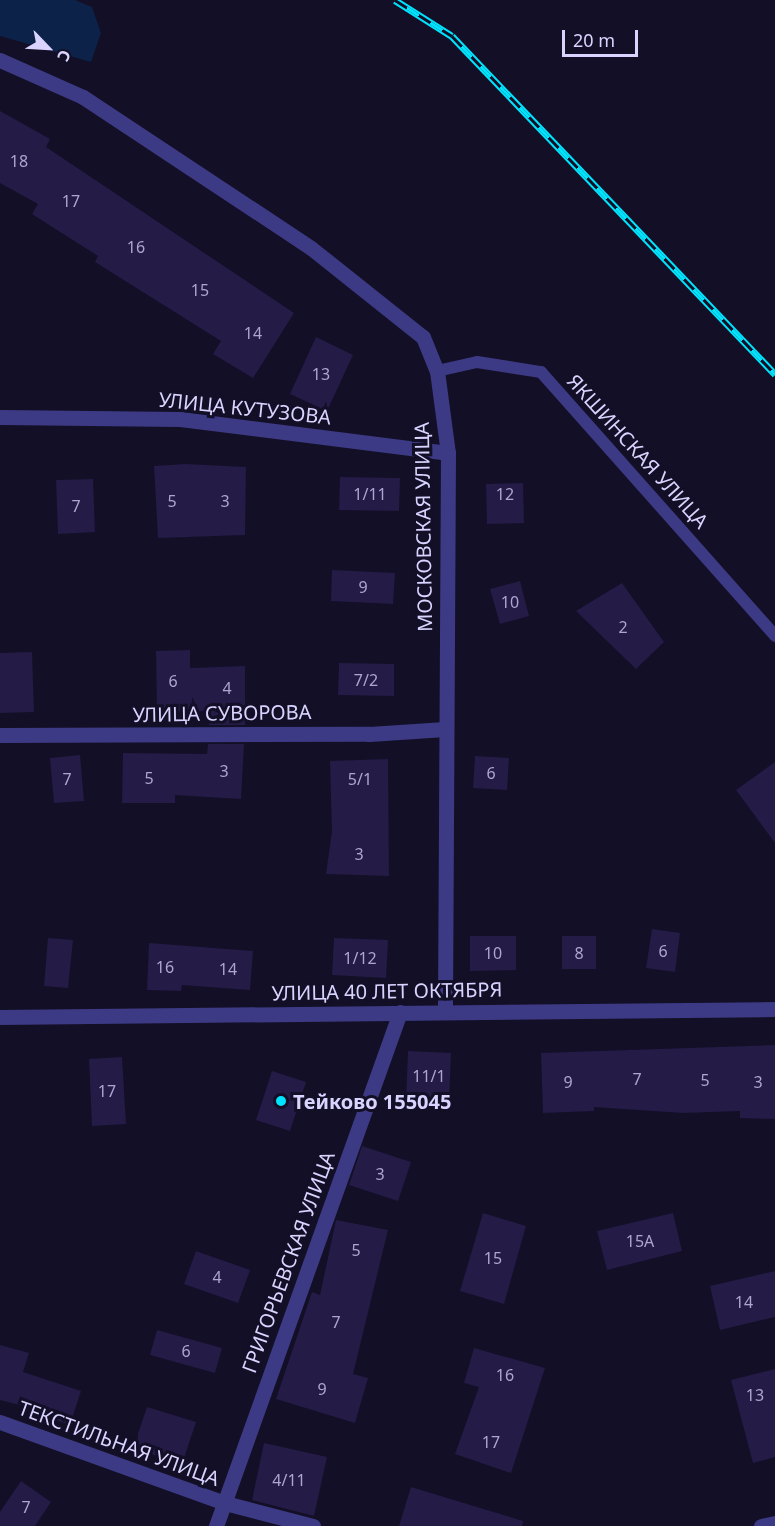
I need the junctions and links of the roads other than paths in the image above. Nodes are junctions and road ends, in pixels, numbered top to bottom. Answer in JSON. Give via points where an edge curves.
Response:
{"nodes":[{"id":1,"x":0,"y":60,"type":"edge"},
{"id":2,"x":437,"y":371,"type":"junction"},
{"id":3,"x":0,"y":417,"type":"edge"},
{"id":4,"x":448,"y":453,"type":"junction"},
{"id":5,"x":775,"y":636,"type":"edge"},
{"id":6,"x":444,"y":729,"type":"junction"},
{"id":7,"x":0,"y":735,"type":"edge"},
{"id":8,"x":775,"y":1009,"type":"edge"},
{"id":9,"x":400,"y":1012,"type":"junction"},
{"id":10,"x":445,"y":1012,"type":"junction"},
{"id":11,"x":0,"y":1017,"type":"edge"},
{"id":12,"x":0,"y":1422,"type":"edge"},
{"id":13,"x":225,"y":1503,"type":"junction"},
{"id":14,"x":775,"y":1523,"type":"edge"},
{"id":15,"x":216,"y":1526,"type":"edge"},
{"id":16,"x":313,"y":1526,"type":"edge"},
{"id":17,"x":761,"y":1526,"type":"edge"}],
"edges":[{"from":1,"to":2,"type":"street","name":"МОСКОВСКАЯ УЛИЦА","via":[[83,97],[311,248],[402,316],[423,337]]},
{"from":2,"to":4,"type":"street","name":"МОСКОВСКАЯ УЛИЦА"},
{"from":2,"to":5,"type":"lane","name":"ЯКШИНСКАЯ УЛИЦА","via":[[477,362],[541,372]]},
{"from":3,"to":4,"type":"street","name":"УЛИЦА КУТУЗОВА","via":[[180,419]]},
{"from":4,"to":6,"type":"street","name":"МОСКОВСКАЯ УЛИЦА"},
{"from":6,"to":7,"type":"street","name":"УЛИЦА СУВОРОВА","via":[[369,734]]},
{"from":6,"to":10,"type":"street","name":"МОСКОВСКАЯ УЛИЦА"},
{"from":8,"to":10,"type":"street","name":"УЛИЦА 40 ЛЕТ ОКТЯБРЯ"},
{"from":9,"to":10,"type":"street","name":"УЛИЦА 40 ЛЕТ ОКТЯБРЯ"},
{"from":9,"to":11,"type":"street","name":"УЛИЦА 40 ЛЕТ ОКТЯБРЯ"},
{"from":9,"to":13,"type":"street","name":"ГРИГОРЬЕВСКАЯ УЛИЦА"},
{"from":12,"to":13,"type":"street","name":"ТЕКСТИЛЬНАЯ УЛИЦА"},
{"from":13,"to":15,"type":"street","name":"ГРИГОРЬЕВСКАЯ УЛИЦА"},
{"from":13,"to":16,"type":"street","name":"ТЕКСТИЛЬНАЯ УЛИЦА"},
{"from":14,"to":17,"type":"street"}]}
